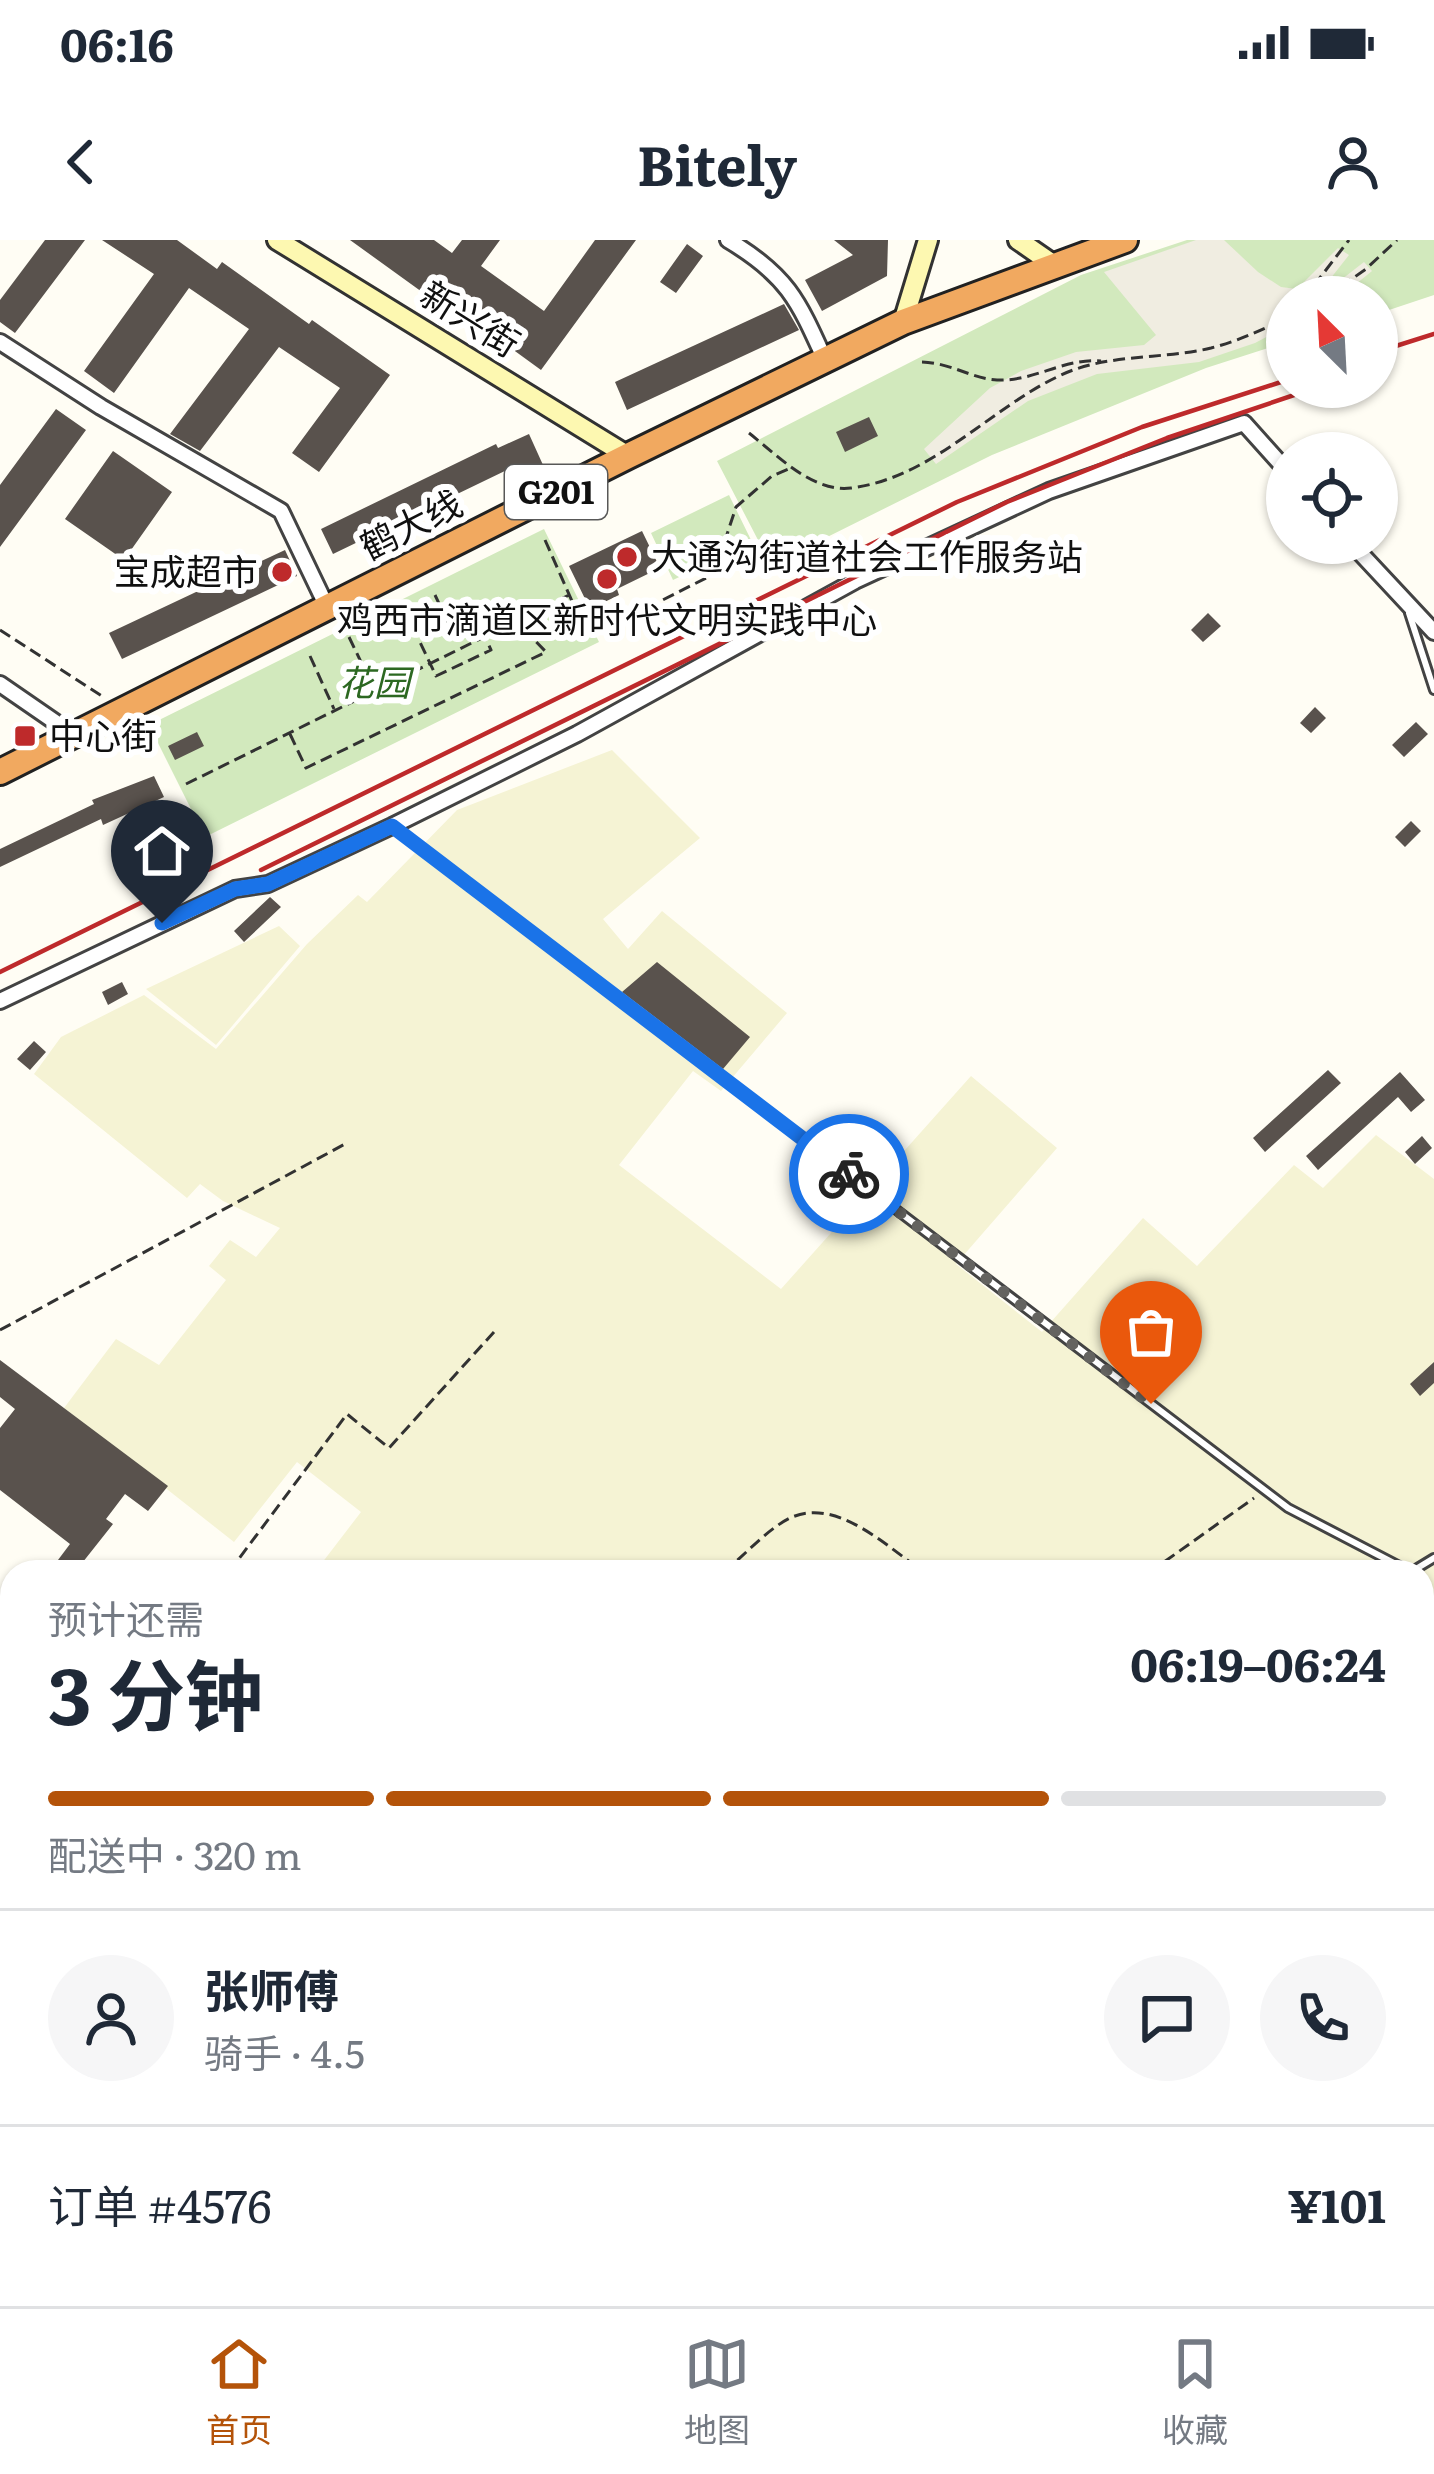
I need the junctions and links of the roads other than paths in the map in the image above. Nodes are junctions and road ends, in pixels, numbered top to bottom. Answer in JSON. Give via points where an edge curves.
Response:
{"nodes":[{"id":1,"x":278,"y":240,"type":"edge"},
{"id":2,"x":728,"y":240,"type":"edge"},
{"id":3,"x":928,"y":240,"type":"edge"},
{"id":4,"x":1018,"y":240,"type":"edge"},
{"id":5,"x":1125,"y":240,"type":"edge"},
{"id":6,"x":1057,"y":267,"type":"junction"},
{"id":7,"x":903,"y":322,"type":"junction"},
{"id":8,"x":0,"y":342,"type":"edge"},
{"id":9,"x":825,"y":360,"type":"junction"},
{"id":10,"x":1266,"y":448,"type":"edge"},
{"id":11,"x":628,"y":456,"type":"junction"},
{"id":12,"x":1370,"y":564,"type":"edge"},
{"id":13,"x":1407,"y":606,"type":"junction"},
{"id":14,"x":327,"y":607,"type":"junction"},
{"id":15,"x":1434,"y":632,"type":"edge"},
{"id":16,"x":0,"y":684,"type":"edge"},
{"id":17,"x":1434,"y":689,"type":"edge"},
{"id":18,"x":74,"y":735,"type":"junction"},
{"id":19,"x":0,"y":772,"type":"edge"},
{"id":20,"x":392,"y":826,"type":"junction"},
{"id":21,"x":0,"y":1001,"type":"edge"},
{"id":22,"x":1388,"y":1560,"type":"edge"}],
"edges":[{"from":1,"to":11,"type":"street","name":"新兴街"},
{"from":2,"to":9,"type":"street","via":[[762,260],[796,296]]},
{"from":3,"to":7,"type":"street"},
{"from":4,"to":6,"type":"street"},
{"from":5,"to":6,"type":"highway","name":"鹤大线","number":"G201"},
{"from":6,"to":7,"type":"highway","name":"鹤大线","number":"G201"},
{"from":7,"to":9,"type":"highway","name":"鹤大线","number":"G201"},
{"from":8,"to":14,"type":"street","via":[[280,511]]},
{"from":9,"to":11,"type":"highway","name":"鹤大线","number":"G201"},
{"from":10,"to":20,"type":"street","via":[[1244,423],[1049,491],[855,581]]},
{"from":11,"to":14,"type":"highway","name":"鹤大线","number":"G201"},
{"from":12,"to":13,"type":"street"},
{"from":13,"to":15,"type":"street"},
{"from":13,"to":17,"type":"lane"},
{"from":14,"to":18,"type":"highway","name":"鹤大线","number":"G201"},
{"from":16,"to":18,"type":"street"},
{"from":18,"to":19,"type":"highway","name":"鹤大线","number":"G201"},
{"from":20,"to":21,"type":"street","via":[[268,884],[235,889]]},
{"from":20,"to":22,"type":"lane","via":[[1288,1508]]}]}
